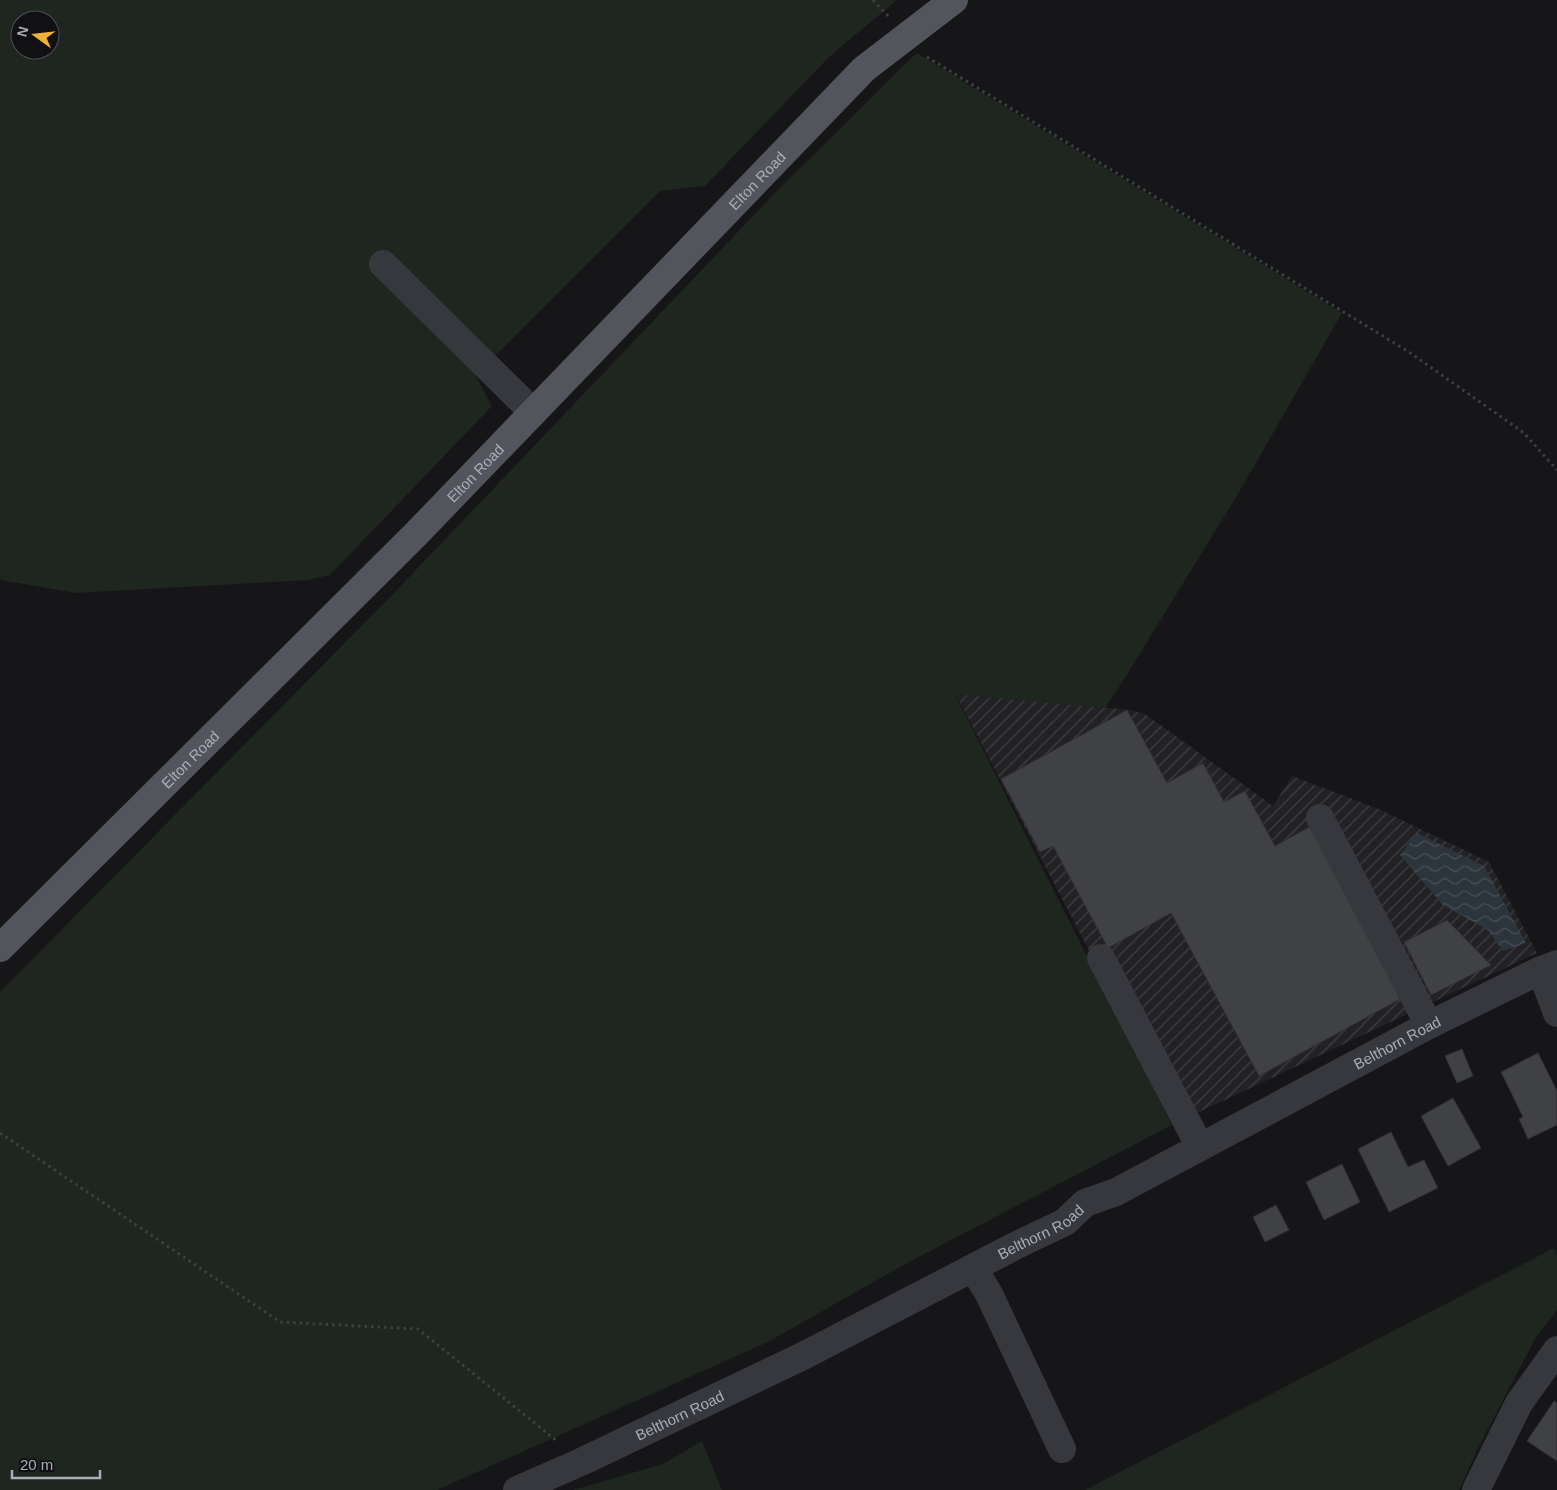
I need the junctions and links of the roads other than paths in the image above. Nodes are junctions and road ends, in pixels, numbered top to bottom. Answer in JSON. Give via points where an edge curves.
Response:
{"nodes":[{"id":1,"x":954,"y":0,"type":"edge"},
{"id":2,"x":384,"y":264,"type":"dead end"},
{"id":3,"x":533,"y":412,"type":"junction"},
{"id":4,"x":1320,"y":818,"type":"dead end"},
{"id":5,"x":0,"y":948,"type":"edge"},
{"id":6,"x":1101,"y":958,"type":"dead end"},
{"id":7,"x":1549,"y":967,"type":"edge"},
{"id":8,"x":1557,"y":1013,"type":"edge"},
{"id":9,"x":1429,"y":1025,"type":"junction"},
{"id":10,"x":1200,"y":1147,"type":"junction"},
{"id":11,"x":973,"y":1268,"type":"junction"},
{"id":12,"x":1557,"y":1350,"type":"edge"},
{"id":13,"x":1062,"y":1449,"type":"dead end"},
{"id":14,"x":517,"y":1490,"type":"edge"},
{"id":15,"x":1476,"y":1490,"type":"edge"}],
"edges":[{"from":1,"to":3,"type":"main road","name":"Elton Road","via":[[864,69]]},
{"from":2,"to":3,"type":"street"},
{"from":3,"to":5,"type":"main road","name":"Elton Road","via":[[416,534]]},
{"from":4,"to":9,"type":"street"},
{"from":6,"to":10,"type":"street"},
{"from":7,"to":8,"type":"street"},
{"from":7,"to":9,"type":"street","name":"Belthorn Road"},
{"from":9,"to":10,"type":"street","name":"Belthorn Road"},
{"from":10,"to":11,"type":"street","name":"Belthorn Road","via":[[1116,1192],[1085,1203],[1065,1222]]},
{"from":11,"to":13,"type":"street","via":[[989,1294]]},
{"from":11,"to":14,"type":"street","name":"Belthorn Road","via":[[803,1356]]},
{"from":12,"to":15,"type":"street","via":[[1519,1403]]}]}
